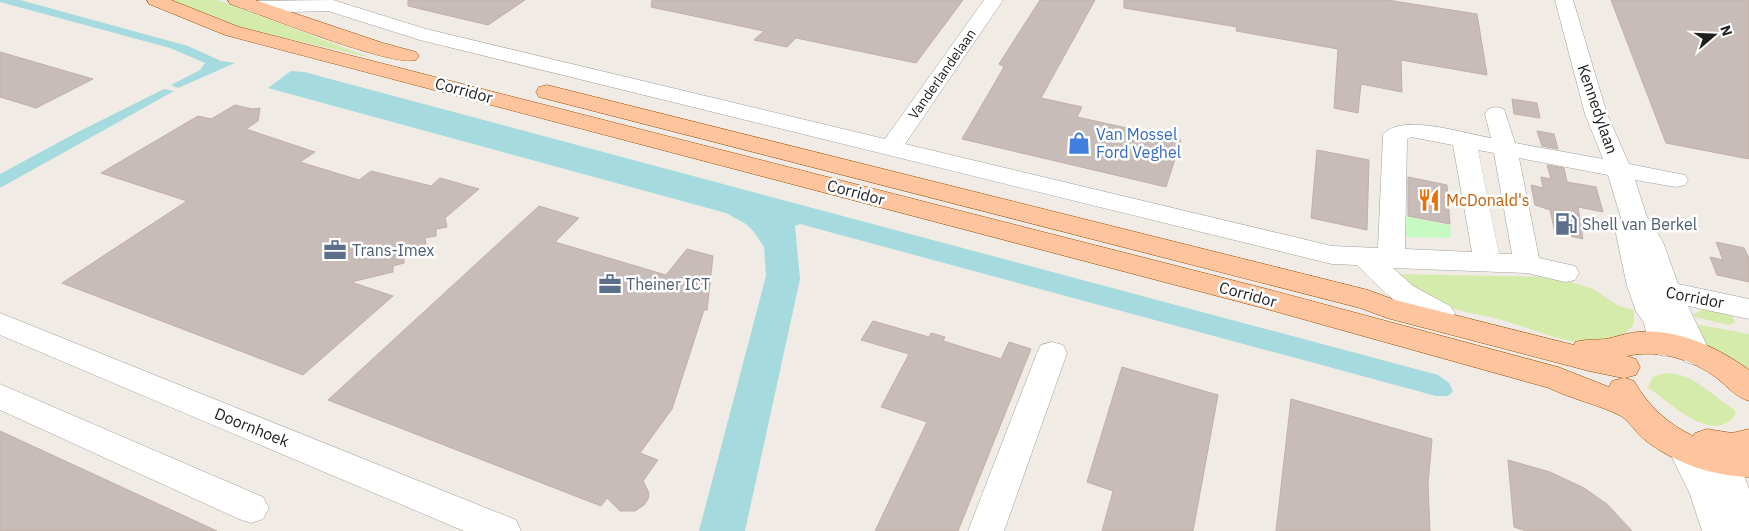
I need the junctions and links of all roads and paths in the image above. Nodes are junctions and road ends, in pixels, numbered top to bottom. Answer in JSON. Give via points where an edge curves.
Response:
{"nodes":[{"id":1,"x":156,"y":0,"type":"edge"},
{"id":2,"x":994,"y":0,"type":"edge"},
{"id":3,"x":1564,"y":0,"type":"edge"},
{"id":4,"x":321,"y":2,"type":"edge"},
{"id":5,"x":246,"y":4,"type":"edge"},
{"id":6,"x":1496,"y":114,"type":"dead end"},
{"id":7,"x":1464,"y":141,"type":"junction"},
{"id":8,"x":891,"y":147,"type":"junction"},
{"id":9,"x":1506,"y":148,"type":"junction"},
{"id":10,"x":1618,"y":169,"type":"junction"},
{"id":11,"x":1676,"y":180,"type":"dead end"},
{"id":12,"x":1384,"y":251,"type":"junction"},
{"id":13,"x":1485,"y":253,"type":"junction"},
{"id":14,"x":1528,"y":264,"type":"junction"},
{"id":15,"x":1564,"y":273,"type":"dead end"},
{"id":16,"x":1653,"y":296,"type":"junction"},
{"id":17,"x":1368,"y":300,"type":"junction"},
{"id":18,"x":1749,"y":308,"type":"edge"},
{"id":19,"x":1440,"y":313,"type":"junction"},
{"id":20,"x":0,"y":323,"type":"edge"},
{"id":21,"x":1658,"y":348,"type":"junction"},
{"id":22,"x":1052,"y":352,"type":"dead end"},
{"id":23,"x":1696,"y":354,"type":"junction"},
{"id":24,"x":1623,"y":379,"type":"junction"},
{"id":25,"x":1749,"y":389,"type":"edge"},
{"id":26,"x":0,"y":396,"type":"edge"},
{"id":27,"x":1749,"y":402,"type":"edge"},
{"id":28,"x":1684,"y":447,"type":"junction"},
{"id":29,"x":1738,"y":455,"type":"edge"},
{"id":30,"x":251,"y":508,"type":"dead end"},
{"id":31,"x":1745,"y":515,"type":"edge"},
{"id":32,"x":503,"y":531,"type":"edge"},
{"id":33,"x":986,"y":531,"type":"edge"},
{"id":34,"x":1720,"y":531,"type":"edge"}],
"edges":[{"from":1,"to":24,"type":"main road","name":"Corridor","via":[[232,31],[1263,298],[1558,379],[1579,389]]},
{"from":2,"to":8,"type":"street","name":"Vanderlandelaan"},
{"from":3,"to":10,"type":"street","name":"Kennedylaan","via":[[1596,114]]},
{"from":4,"to":5,"type":"street","name":"Corridor"},
{"from":4,"to":8,"type":"street","name":"Corridor","via":[[420,34]]},
{"from":5,"to":17,"type":"main road","name":"Corridor","via":[[376,48]]},
{"from":6,"to":9,"type":"street"},
{"from":7,"to":9,"type":"street"},
{"from":7,"to":12,"type":"street","via":[[1408,130],[1395,135]]},
{"from":7,"to":13,"type":"street"},
{"from":8,"to":12,"type":"street","name":"Corridor","via":[[1332,255]]},
{"from":9,"to":10,"type":"street"},
{"from":9,"to":14,"type":"street"},
{"from":10,"to":11,"type":"street"},
{"from":10,"to":16,"type":"street","name":"Kennedylaan","via":[[1634,218],[1650,242]]},
{"from":12,"to":13,"type":"street","name":"Corridor"},
{"from":12,"to":19,"type":"street","name":"Corridor","via":[[1403,293]]},
{"from":13,"to":14,"type":"street","name":"Corridor"},
{"from":14,"to":15,"type":"street","name":"Corridor"},
{"from":16,"to":18,"type":"street","name":"Corridor"},
{"from":16,"to":21,"type":"street","name":"Kennedylaan","via":[[1658,320]]},
{"from":16,"to":23,"type":"street","name":"Kennedylaan"},
{"from":17,"to":19,"type":"main road","name":"Corridor","via":[[1388,301]]},
{"from":17,"to":24,"type":"main road","name":"Corridor","via":[[1387,308],[1589,360]]},
{"from":19,"to":24,"type":"main road","name":"Corridor","via":[[1587,351]]},
{"from":20,"to":32,"type":"street","name":"Doornhoek"},
{"from":21,"to":23,"type":"main road"},
{"from":21,"to":24,"type":"main road","via":[[1636,359]]},
{"from":21,"to":27,"type":"main road","via":[[1706,372]]},
{"from":22,"to":33,"type":"street"},
{"from":23,"to":25,"type":"main road","via":[[1729,372]]},
{"from":24,"to":28,"type":"main road","via":[[1650,426]]},
{"from":24,"to":29,"type":"main road","via":[[1642,403],[1678,429]]},
{"from":26,"to":30,"type":"street"},
{"from":28,"to":29,"type":"main road"},
{"from":28,"to":34,"type":"street","via":[[1707,494]]},
{"from":29,"to":31,"type":"street","via":[[1748,496]]}]}
